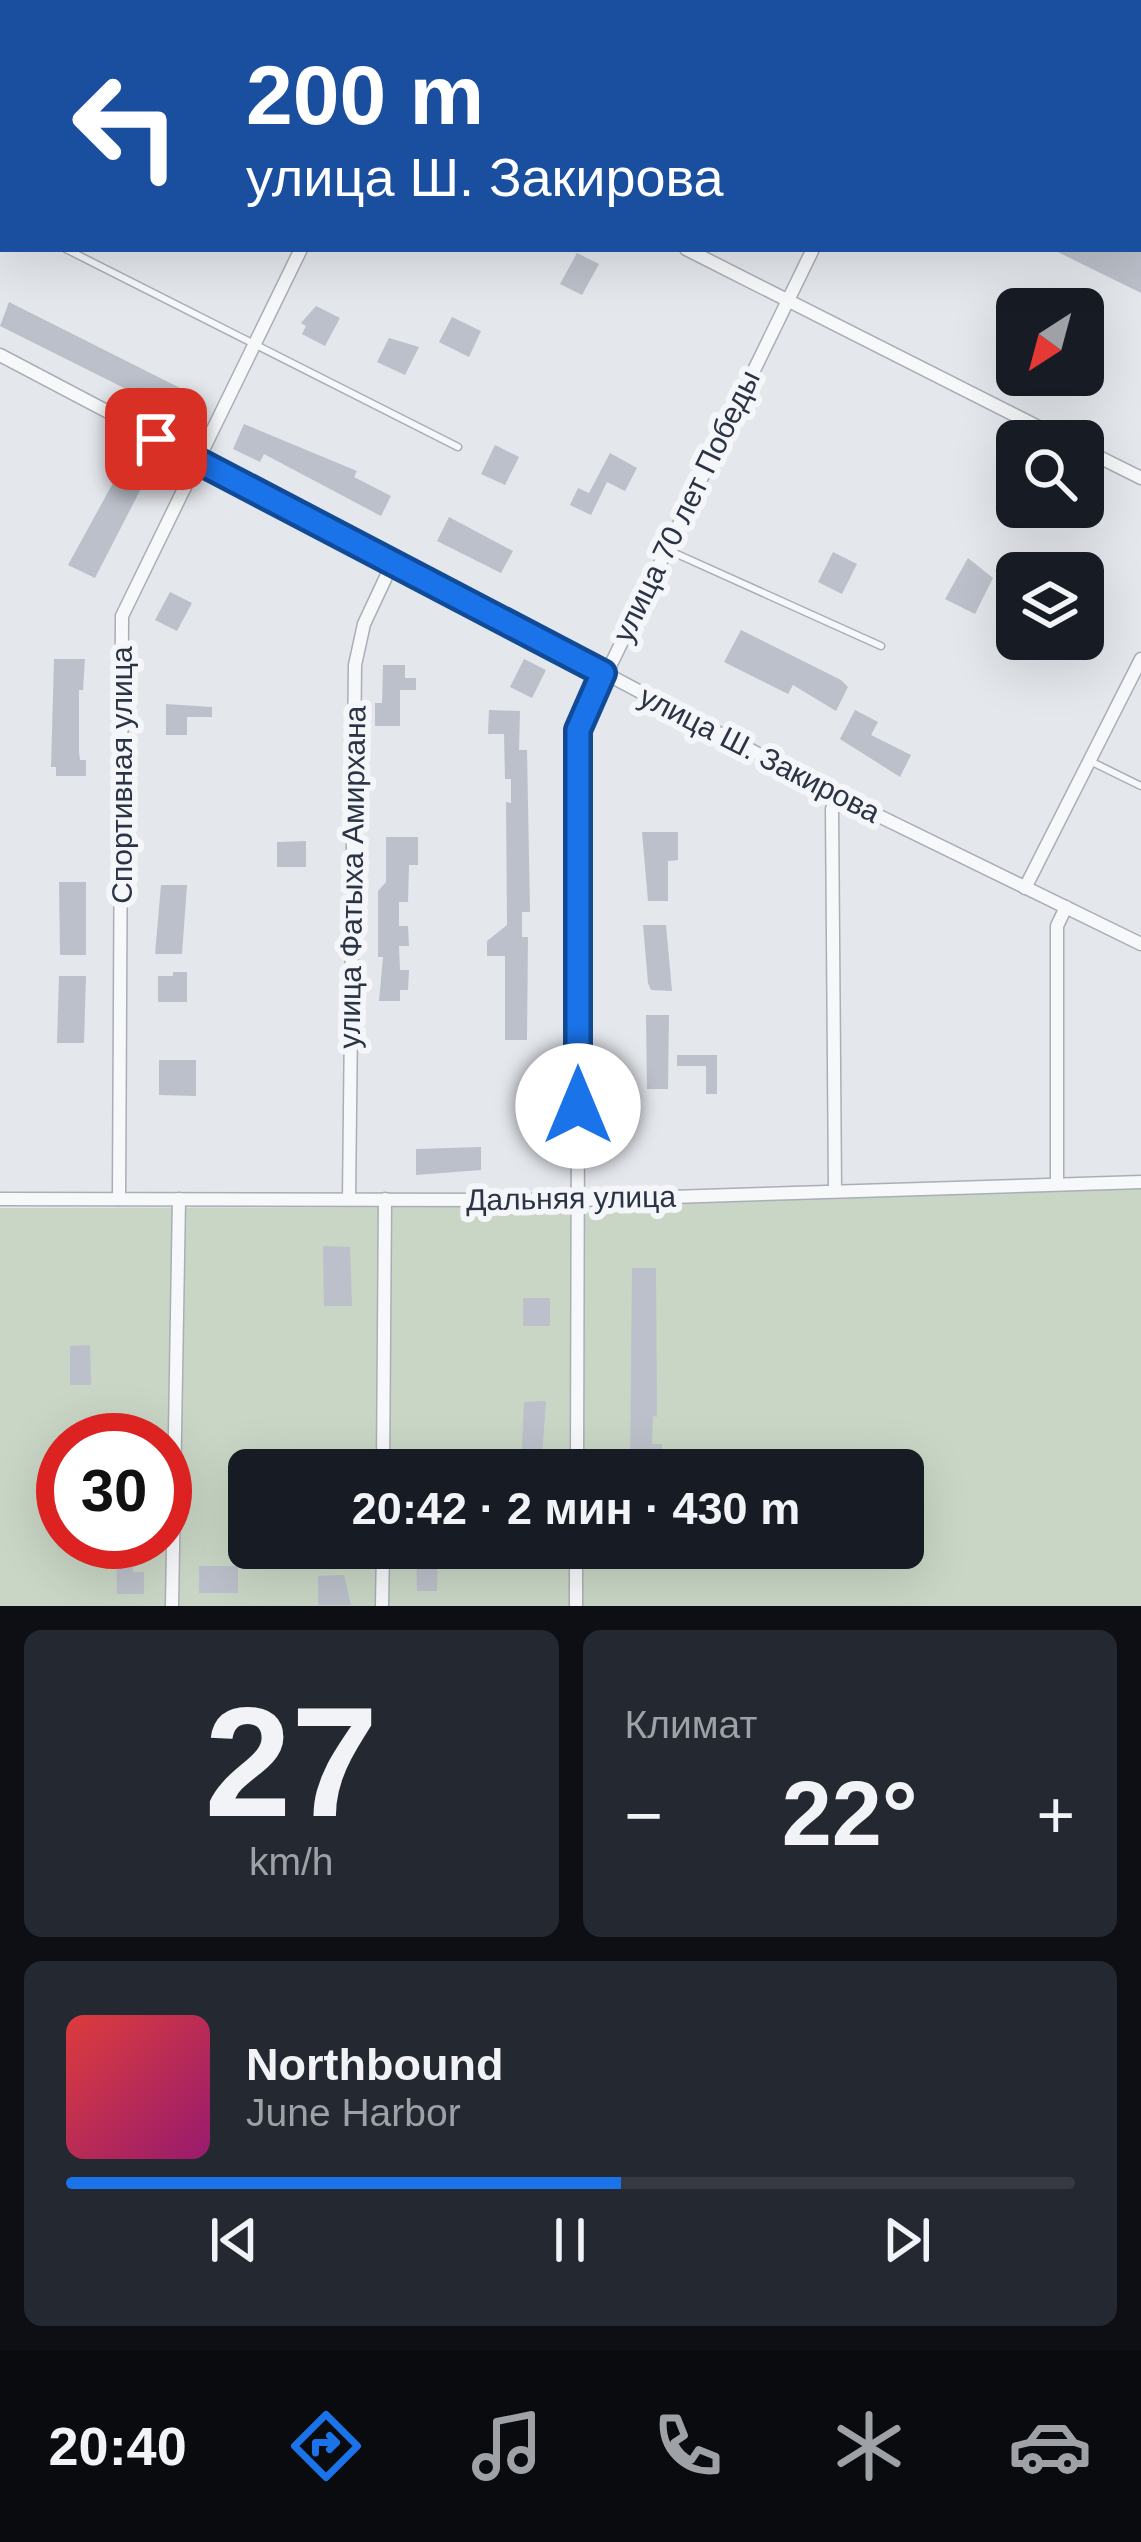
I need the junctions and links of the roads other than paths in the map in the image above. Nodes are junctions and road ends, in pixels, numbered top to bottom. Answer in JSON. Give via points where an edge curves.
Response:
{"nodes":[{"id":1,"x":72,"y":252,"type":"edge"},
{"id":2,"x":300,"y":252,"type":"edge"},
{"id":3,"x":691,"y":252,"type":"edge"},
{"id":4,"x":812,"y":252,"type":"edge"},
{"id":5,"x":786,"y":304,"type":"junction"},
{"id":6,"x":254,"y":344,"type":"junction"},
{"id":7,"x":0,"y":355,"type":"edge"},
{"id":8,"x":1023,"y":420,"type":"edge"},
{"id":9,"x":458,"y":447,"type":"dead end"},
{"id":10,"x":195,"y":460,"type":"junction"},
{"id":11,"x":1104,"y":460,"type":"edge"},
{"id":12,"x":1141,"y":478,"type":"edge"},
{"id":13,"x":665,"y":548,"type":"junction"},
{"id":14,"x":393,"y":562,"type":"junction"},
{"id":15,"x":881,"y":646,"type":"dead end"},
{"id":16,"x":1141,"y":659,"type":"edge"},
{"id":17,"x":603,"y":673,"type":"junction"},
{"id":18,"x":1090,"y":760,"type":"junction"},
{"id":19,"x":1141,"y":786,"type":"edge"},
{"id":20,"x":838,"y":796,"type":"junction"},
{"id":21,"x":1025,"y":888,"type":"junction"},
{"id":22,"x":1066,"y":908,"type":"junction"},
{"id":23,"x":1141,"y":944,"type":"edge"},
{"id":24,"x":1141,"y":1181,"type":"edge"},
{"id":25,"x":1057,"y":1184,"type":"junction"},
{"id":26,"x":835,"y":1191,"type":"junction"},
{"id":27,"x":0,"y":1199,"type":"edge"},
{"id":28,"x":119,"y":1199,"type":"junction"},
{"id":29,"x":179,"y":1199,"type":"junction"},
{"id":30,"x":349,"y":1199,"type":"junction"},
{"id":31,"x":385,"y":1199,"type":"junction"},
{"id":32,"x":578,"y":1200,"type":"junction"},
{"id":33,"x":383,"y":1449,"type":"edge"},
{"id":34,"x":577,"y":1449,"type":"edge"},
{"id":35,"x":383,"y":1569,"type":"edge"},
{"id":36,"x":576,"y":1569,"type":"edge"},
{"id":37,"x":172,"y":1606,"type":"edge"},
{"id":38,"x":382,"y":1606,"type":"edge"},
{"id":39,"x":576,"y":1606,"type":"edge"}],
"edges":[{"from":1,"to":6,"type":"lane"},
{"from":2,"to":6,"type":"street","name":"Спортивная улица"},
{"from":3,"to":5,"type":"street"},
{"from":4,"to":5,"type":"street","name":"улица 70 лет Победы"},
{"from":5,"to":8,"type":"street"},
{"from":5,"to":13,"type":"street","name":"улица 70 лет Победы"},
{"from":6,"to":9,"type":"lane"},
{"from":6,"to":10,"type":"street","name":"Спортивная улица"},
{"from":7,"to":10,"type":"street","name":"улица Ш. Закирова"},
{"from":10,"to":14,"type":"street","name":"улица Ш. Закирова"},
{"from":10,"to":28,"type":"street","name":"Спортивная улица","via":[[122,616]]},
{"from":11,"to":12,"type":"street"},
{"from":13,"to":15,"type":"lane"},
{"from":13,"to":17,"type":"street","name":"улица 70 лет Победы"},
{"from":14,"to":17,"type":"street","name":"улица Ш. Закирова"},
{"from":14,"to":30,"type":"street","name":"улица Фатыха Амирхана","via":[[355,665]]},
{"from":16,"to":18,"type":"street"},
{"from":17,"to":20,"type":"street","name":"улица Ш. Закирова"},
{"from":17,"to":32,"type":"street","name":"улица 70 лет Победы","via":[[578,730]]},
{"from":18,"to":19,"type":"lane"},
{"from":18,"to":21,"type":"street"},
{"from":20,"to":21,"type":"street","name":"улица Ш. Закирова"},
{"from":20,"to":26,"type":"street"},
{"from":21,"to":22,"type":"street","name":"улица Ш. Закирова"},
{"from":22,"to":23,"type":"street","name":"улица Ш. Закирова"},
{"from":22,"to":25,"type":"street","via":[[1058,926]]},
{"from":24,"to":25,"type":"street","name":"Дальняя улица"},
{"from":25,"to":26,"type":"street","name":"Дальняя улица"},
{"from":26,"to":32,"type":"street","name":"Дальняя улица"},
{"from":27,"to":28,"type":"street","name":"Дальняя улица"},
{"from":28,"to":29,"type":"street","name":"Дальняя улица"},
{"from":29,"to":30,"type":"street","name":"Дальняя улица"},
{"from":29,"to":37,"type":"street"},
{"from":30,"to":31,"type":"street","name":"Дальняя улица"},
{"from":31,"to":32,"type":"street","name":"Дальняя улица"},
{"from":31,"to":33,"type":"street"},
{"from":32,"to":34,"type":"street","name":"улица 70 лет Победы"},
{"from":35,"to":38,"type":"street"},
{"from":36,"to":39,"type":"street"}]}
